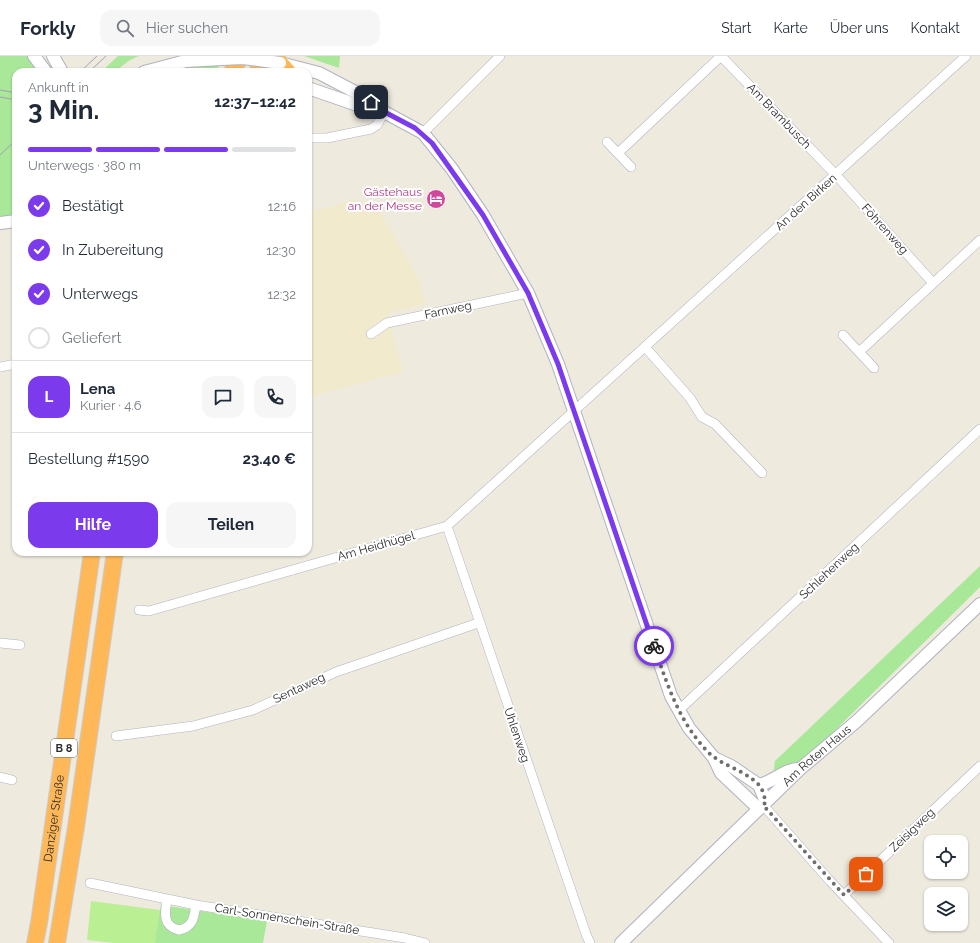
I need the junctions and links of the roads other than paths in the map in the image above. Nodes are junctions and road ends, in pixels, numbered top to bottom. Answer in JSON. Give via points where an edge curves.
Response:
{"nodes":[{"id":1,"x":34,"y":56,"type":"edge"},
{"id":2,"x":45,"y":56,"type":"edge"},
{"id":3,"x":53,"y":56,"type":"edge"},
{"id":4,"x":241,"y":56,"type":"edge"},
{"id":5,"x":500,"y":56,"type":"edge"},
{"id":6,"x":721,"y":56,"type":"edge"},
{"id":7,"x":966,"y":56,"type":"edge"},
{"id":8,"x":278,"y":64,"type":"edge"},
{"id":9,"x":44,"y":68,"type":"edge"},
{"id":10,"x":47,"y":68,"type":"edge"},
{"id":11,"x":60,"y":68,"type":"edge"},
{"id":12,"x":159,"y":68,"type":"edge"},
{"id":13,"x":234,"y":68,"type":"edge"},
{"id":14,"x":268,"y":68,"type":"edge"},
{"id":15,"x":296,"y":68,"type":"edge"},
{"id":16,"x":312,"y":71,"type":"edge"},
{"id":17,"x":312,"y":89,"type":"edge"},
{"id":18,"x":380,"y":110,"type":"junction"},
{"id":19,"x":423,"y":133,"type":"junction"},
{"id":20,"x":314,"y":138,"type":"dead end"},
{"id":21,"x":607,"y":142,"type":"dead end"},
{"id":22,"x":618,"y":153,"type":"junction"},
{"id":23,"x":631,"y":167,"type":"dead end"},
{"id":24,"x":836,"y":175,"type":"junction"},
{"id":25,"x":12,"y":222,"type":"edge"},
{"id":26,"x":0,"y":223,"type":"edge"},
{"id":27,"x":980,"y":240,"type":"edge"},
{"id":28,"x":933,"y":284,"type":"junction"},
{"id":29,"x":528,"y":293,"type":"junction"},
{"id":30,"x":371,"y":334,"type":"dead end"},
{"id":31,"x":843,"y":335,"type":"dead end"},
{"id":32,"x":645,"y":347,"type":"junction"},
{"id":33,"x":859,"y":352,"type":"junction"},
{"id":34,"x":12,"y":365,"type":"edge"},
{"id":35,"x":0,"y":367,"type":"edge"},
{"id":36,"x":874,"y":368,"type":"dead end"},
{"id":37,"x":574,"y":410,"type":"junction"},
{"id":38,"x":980,"y":430,"type":"edge"},
{"id":39,"x":762,"y":473,"type":"dead end"},
{"id":40,"x":446,"y":526,"type":"junction"},
{"id":41,"x":91,"y":556,"type":"edge"},
{"id":42,"x":114,"y":556,"type":"edge"},
{"id":43,"x":980,"y":604,"type":"edge"},
{"id":44,"x":139,"y":610,"type":"dead end"},
{"id":45,"x":478,"y":624,"type":"junction"},
{"id":46,"x":0,"y":643,"type":"edge"},
{"id":47,"x":20,"y":645,"type":"dead end"},
{"id":48,"x":678,"y":711,"type":"junction"},
{"id":49,"x":116,"y":736,"type":"dead end"},
{"id":50,"x":714,"y":758,"type":"junction"},
{"id":51,"x":980,"y":766,"type":"edge"},
{"id":52,"x":800,"y":769,"type":"junction"},
{"id":53,"x":0,"y":777,"type":"edge"},
{"id":54,"x":12,"y":780,"type":"dead end"},
{"id":55,"x":759,"y":785,"type":"junction"},
{"id":56,"x":763,"y":805,"type":"junction"},
{"id":57,"x":90,"y":883,"type":"dead end"},
{"id":58,"x":844,"y":895,"type":"junction"},
{"id":59,"x":167,"y":899,"type":"junction"},
{"id":60,"x":196,"y":905,"type":"junction"},
{"id":61,"x":34,"y":943,"type":"edge"},
{"id":62,"x":57,"y":943,"type":"edge"},
{"id":63,"x":425,"y":943,"type":"edge"},
{"id":64,"x":590,"y":943,"type":"edge"},
{"id":65,"x":621,"y":943,"type":"edge"},
{"id":66,"x":889,"y":943,"type":"edge"}],
"edges":[{"from":1,"to":9,"type":"street"},
{"from":2,"to":10,"type":"street"},
{"from":3,"to":11,"type":"street"},
{"from":4,"to":13,"type":"highway"},
{"from":5,"to":19,"type":"street"},
{"from":6,"to":22,"type":"street","name":"Am Brambusch"},
{"from":6,"to":24,"type":"street","name":"Am Brambusch"},
{"from":7,"to":24,"type":"street","name":"An den Birken"},
{"from":8,"to":12,"type":"street","bridge":true,"via":[[243,58],[222,58],[186,61]]},
{"from":8,"to":14,"type":"highway"},
{"from":8,"to":15,"type":"street"},
{"from":16,"to":18,"type":"street","via":[[361,95]]},
{"from":17,"to":18,"type":"street","via":[[363,107]]},
{"from":18,"to":19,"type":"street"},
{"from":18,"to":20,"type":"street","via":[[377,125],[371,129],[328,138]]},
{"from":19,"to":29,"type":"street","via":[[452,169],[483,215]]},
{"from":21,"to":22,"type":"street"},
{"from":22,"to":23,"type":"street"},
{"from":24,"to":28,"type":"street","name":"Föhrenweg"},
{"from":24,"to":32,"type":"street","name":"An den Birken"},
{"from":25,"to":26,"type":"street"},
{"from":27,"to":28,"type":"street"},
{"from":28,"to":33,"type":"street"},
{"from":29,"to":30,"type":"street","name":"Farnweg","via":[[387,323]]},
{"from":29,"to":37,"type":"street"},
{"from":31,"to":33,"type":"street"},
{"from":32,"to":37,"type":"street","name":"An den Birken"},
{"from":32,"to":39,"type":"street","via":[[690,398],[702,417],[715,424]]},
{"from":33,"to":36,"type":"street"},
{"from":34,"to":35,"type":"street"},
{"from":37,"to":40,"type":"street","name":"Am Heidhügel"},
{"from":37,"to":48,"type":"street"},
{"from":38,"to":48,"type":"street","name":"Schlehenweg"},
{"from":40,"to":44,"type":"street","name":"Am Heidhügel","via":[[149,611]]},
{"from":40,"to":45,"type":"street","name":"Uhlenweg"},
{"from":41,"to":61,"type":"highway","name":"Danziger Straße","number":"B 8","via":[[39,923]]},
{"from":42,"to":62,"type":"highway","name":"Danziger Straße","number":"B 8"},
{"from":43,"to":52,"type":"street","name":"Am Roten Haus","via":[[857,721]]},
{"from":45,"to":49,"type":"street","name":"Sentaweg","via":[[336,672],[253,710],[193,726]]},
{"from":45,"to":64,"type":"street","name":"Uhlenweg"},
{"from":46,"to":47,"type":"street"},
{"from":48,"to":50,"type":"street","via":[[699,742]]},
{"from":50,"to":55,"type":"street"},
{"from":50,"to":56,"type":"street","via":[[721,773]]},
{"from":51,"to":58,"type":"street","name":"Zeisigweg"},
{"from":52,"to":55,"type":"street","via":[[790,770],[769,783]]},
{"from":52,"to":56,"type":"street","name":"Am Roten Haus"},
{"from":53,"to":54,"type":"street"},
{"from":55,"to":56,"type":"street"},
{"from":56,"to":58,"type":"street"},
{"from":56,"to":65,"type":"street","name":"Am Roten Haus"},
{"from":57,"to":59,"type":"street","name":"Carl-Sonnenschein-Straße"},
{"from":58,"to":66,"type":"street"},
{"from":59,"to":60,"type":"street","name":"Carl-Sonnenschein-Straße"},
{"from":59,"to":60,"type":"street","via":[[166,920],[168,925],[179,930],[189,927],[192,923]]},
{"from":60,"to":63,"type":"street","name":"Carl-Sonnenschein-Straße"}]}
